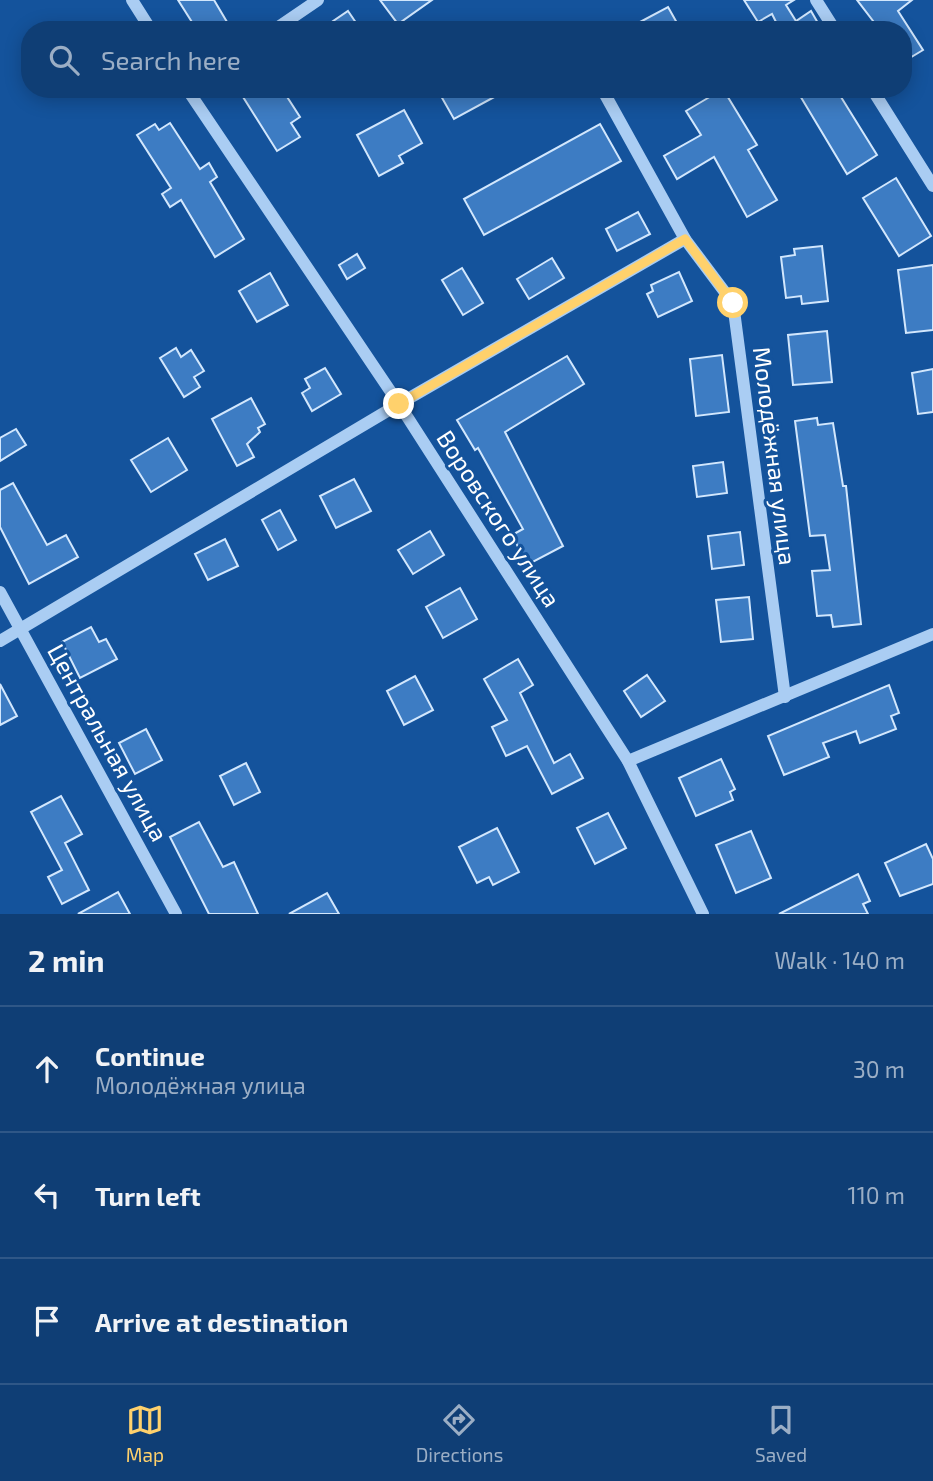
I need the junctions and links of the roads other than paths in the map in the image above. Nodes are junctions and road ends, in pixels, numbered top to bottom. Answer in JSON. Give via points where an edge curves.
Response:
{"nodes":[{"id":1,"x":132,"y":0,"type":"edge"},
{"id":2,"x":318,"y":0,"type":"edge"},
{"id":3,"x":816,"y":0,"type":"edge"},
{"id":4,"x":145,"y":21,"type":"edge"},
{"id":5,"x":287,"y":21,"type":"edge"},
{"id":6,"x":829,"y":21,"type":"edge"},
{"id":7,"x":193,"y":98,"type":"edge"},
{"id":8,"x":608,"y":98,"type":"edge"},
{"id":9,"x":878,"y":98,"type":"edge"},
{"id":10,"x":933,"y":186,"type":"edge"},
{"id":11,"x":685,"y":239,"type":"junction"},
{"id":12,"x":399,"y":404,"type":"junction"},
{"id":13,"x":0,"y":592,"type":"edge"},
{"id":14,"x":21,"y":628,"type":"junction"},
{"id":15,"x":933,"y":634,"type":"edge"},
{"id":16,"x":0,"y":641,"type":"edge"},
{"id":17,"x":785,"y":697,"type":"junction"},
{"id":18,"x":628,"y":761,"type":"junction"},
{"id":19,"x":176,"y":914,"type":"edge"},
{"id":20,"x":704,"y":914,"type":"edge"}],
"edges":[{"from":1,"to":4,"type":"street"},
{"from":2,"to":5,"type":"street"},
{"from":3,"to":6,"type":"street"},
{"from":7,"to":12,"type":"street","name":"Воровского улица"},
{"from":8,"to":11,"type":"street","name":"Молодёжная улица"},
{"from":9,"to":10,"type":"street"},
{"from":11,"to":12,"type":"street"},
{"from":11,"to":17,"type":"street","name":"Молодёжная улица","via":[[733,303]]},
{"from":12,"to":14,"type":"street"},
{"from":12,"to":18,"type":"street","name":"Воровского улица"},
{"from":13,"to":14,"type":"street","name":"Центральная улица"},
{"from":14,"to":16,"type":"street"},
{"from":14,"to":19,"type":"street","name":"Центральная улица"},
{"from":15,"to":17,"type":"street"},
{"from":17,"to":18,"type":"street"},
{"from":18,"to":20,"type":"street","name":"Воровского улица"}]}
